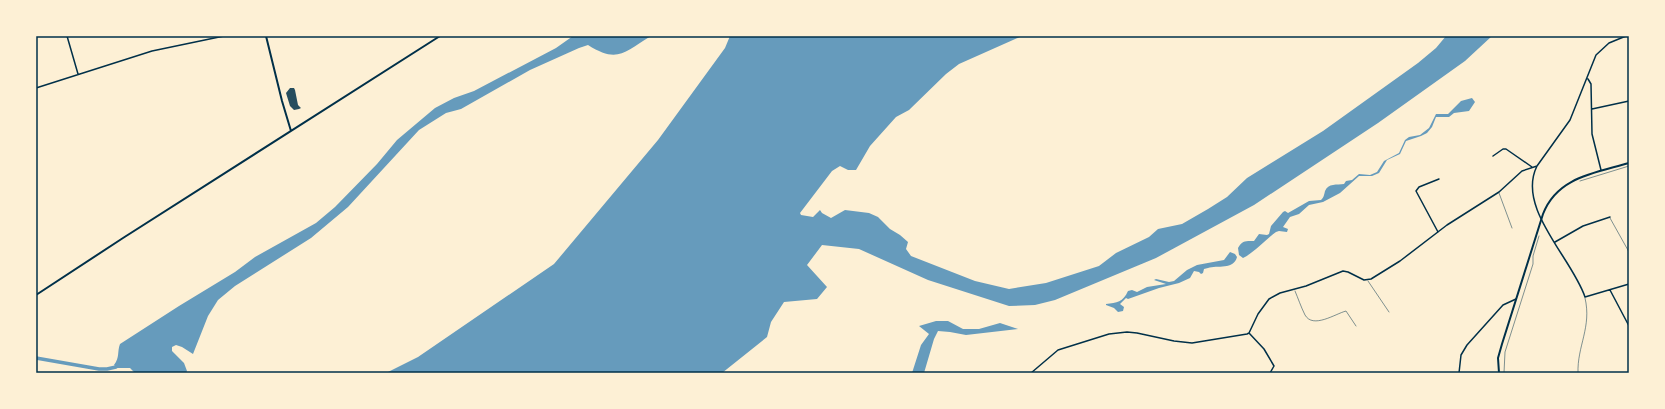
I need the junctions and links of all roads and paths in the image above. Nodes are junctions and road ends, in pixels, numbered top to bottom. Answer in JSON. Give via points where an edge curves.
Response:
{"nodes":[{"id":1,"x":67,"y":36,"type":"edge"},
{"id":2,"x":224,"y":36,"type":"edge"},
{"id":3,"x":266,"y":36,"type":"edge"},
{"id":4,"x":440,"y":36,"type":"edge"},
{"id":5,"x":1626,"y":36,"type":"edge"},
{"id":6,"x":78,"y":74,"type":"junction"},
{"id":7,"x":1588,"y":79,"type":"junction"},
{"id":8,"x":36,"y":88,"type":"edge"},
{"id":9,"x":1629,"y":101,"type":"edge"},
{"id":10,"x":1591,"y":109,"type":"junction"},
{"id":11,"x":291,"y":131,"type":"junction"},
{"id":12,"x":1493,"y":156,"type":"dead end"},
{"id":13,"x":1629,"y":163,"type":"edge"},
{"id":14,"x":1537,"y":166,"type":"junction"},
{"id":15,"x":1629,"y":166,"type":"edge"},
{"id":16,"x":1532,"y":168,"type":"junction"},
{"id":17,"x":1602,"y":171,"type":"junction"},
{"id":18,"x":1439,"y":179,"type":"dead end"},
{"id":19,"x":1580,"y":181,"type":"dead end"},
{"id":20,"x":1498,"y":192,"type":"junction"},
{"id":21,"x":1610,"y":217,"type":"joint"},
{"id":22,"x":1541,"y":220,"type":"junction"},
{"id":23,"x":1512,"y":228,"type":"dead end"},
{"id":24,"x":1438,"y":232,"type":"junction"},
{"id":25,"x":1539,"y":236,"type":"dead end"},
{"id":26,"x":1555,"y":242,"type":"junction"},
{"id":27,"x":1629,"y":252,"type":"edge"},
{"id":28,"x":1367,"y":280,"type":"junction"},
{"id":29,"x":1629,"y":284,"type":"edge"},
{"id":30,"x":1294,"y":290,"type":"junction"},
{"id":31,"x":1610,"y":290,"type":"junction"},
{"id":32,"x":36,"y":295,"type":"edge"},
{"id":33,"x":1585,"y":297,"type":"junction"},
{"id":34,"x":1516,"y":299,"type":"junction"},
{"id":35,"x":1389,"y":312,"type":"dead end"},
{"id":36,"x":1356,"y":326,"type":"dead end"},
{"id":37,"x":1629,"y":326,"type":"edge"},
{"id":38,"x":1249,"y":332,"type":"junction"},
{"id":39,"x":1031,"y":373,"type":"edge"},
{"id":40,"x":1270,"y":373,"type":"edge"},
{"id":41,"x":1460,"y":373,"type":"edge"},
{"id":42,"x":1499,"y":373,"type":"edge"},
{"id":43,"x":1504,"y":373,"type":"edge"},
{"id":44,"x":1578,"y":373,"type":"edge"}],
"edges":[{"from":1,"to":6,"type":"street"},
{"from":2,"to":6,"type":"street","via":[[152,52]]},
{"from":3,"to":11,"type":"street"},
{"from":4,"to":11,"type":"street"},
{"from":5,"to":7,"type":"street","via":[[1613,40],[1602,48],[1595,58]]},
{"from":6,"to":8,"type":"street"},
{"from":7,"to":10,"type":"street","via":[[1591,84]]},
{"from":7,"to":14,"type":"street","via":[[1570,120]]},
{"from":9,"to":10,"type":"street"},
{"from":10,"to":17,"type":"street","via":[[1593,139]]},
{"from":11,"to":32,"type":"street"},
{"from":12,"to":16,"type":"street","via":[[1506,149]]},
{"from":13,"to":17,"type":"street"},
{"from":14,"to":16,"type":"street"},
{"from":14,"to":22,"type":"street","via":[[1532,190]]},
{"from":15,"to":19,"type":"path"},
{"from":16,"to":20,"type":"street","via":[[1522,172]]},
{"from":17,"to":22,"type":"street","via":[[1561,187],[1550,199]]},
{"from":18,"to":24,"type":"street","via":[[1419,187],[1416,191]]},
{"from":20,"to":23,"type":"lane"},
{"from":20,"to":24,"type":"street"},
{"from":21,"to":26,"type":"street","via":[[1583,226]]},
{"from":21,"to":27,"type":"lane"},
{"from":22,"to":26,"type":"street"},
{"from":22,"to":34,"type":"street"},
{"from":24,"to":28,"type":"street","via":[[1394,266]]},
{"from":25,"to":43,"type":"path","via":[[1533,264],[1504,352]]},
{"from":26,"to":33,"type":"street"},
{"from":28,"to":30,"type":"street","via":[[1343,271]]},
{"from":28,"to":35,"type":"lane"},
{"from":29,"to":31,"type":"street"},
{"from":30,"to":36,"type":"lane","via":[[1304,314],[1310,320],[1316,321],[1346,311]]},
{"from":30,"to":38,"type":"street","via":[[1280,293],[1266,302]]},
{"from":31,"to":33,"type":"street"},
{"from":31,"to":37,"type":"street"},
{"from":33,"to":44,"type":"lane","via":[[1587,320]]},
{"from":34,"to":41,"type":"street","via":[[1503,305],[1468,345],[1461,355]]},
{"from":34,"to":42,"type":"street","via":[[1499,354]]},
{"from":38,"to":39,"type":"street","via":[[1192,343],[1133,332],[1109,334],[1058,350]]},
{"from":38,"to":40,"type":"street","via":[[1264,349],[1274,366]]}]}
